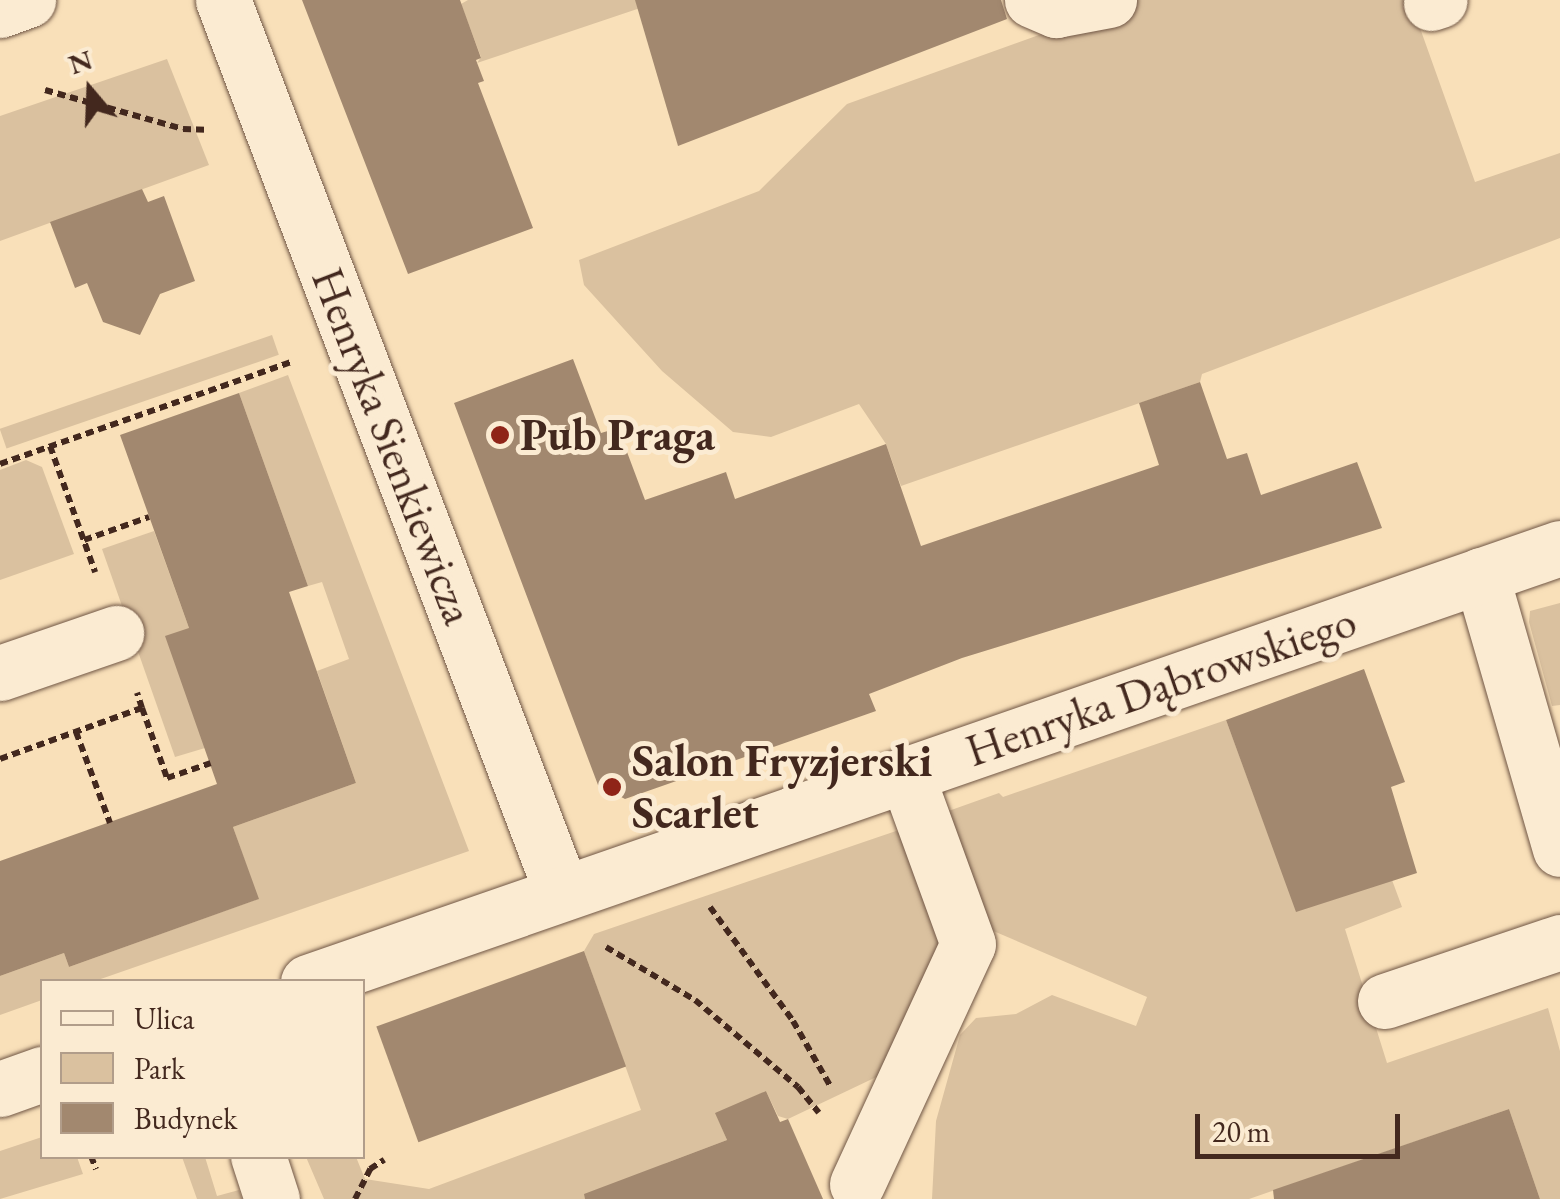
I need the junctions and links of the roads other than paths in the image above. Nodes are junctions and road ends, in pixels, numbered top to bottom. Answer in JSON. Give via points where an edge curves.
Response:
{"nodes":[{"id":1,"x":28,"y":0,"type":"edge"},
{"id":2,"x":224,"y":0,"type":"edge"},
{"id":3,"x":1032,"y":0,"type":"edge"},
{"id":4,"x":1109,"y":0,"type":"edge"},
{"id":5,"x":0,"y":10,"type":"edge"},
{"id":6,"x":1560,"y":548,"type":"edge"},
{"id":7,"x":1480,"y":575,"type":"junction"},
{"id":8,"x":116,"y":632,"type":"dead end"},
{"id":9,"x":0,"y":672,"type":"edge"},
{"id":10,"x":906,"y":774,"type":"junction"},
{"id":11,"x":1560,"y":849,"type":"edge"},
{"id":12,"x":562,"y":893,"type":"junction"},
{"id":13,"x":1560,"y":942,"type":"edge"},
{"id":14,"x":317,"y":979,"type":"edge"},
{"id":15,"x":1385,"y":1002,"type":"dead end"},
{"id":16,"x":40,"y":1075,"type":"edge"},
{"id":17,"x":0,"y":1089,"type":"edge"},
{"id":18,"x":259,"y":1159,"type":"edge"},
{"id":19,"x":857,"y":1184,"type":"road end"},
{"id":20,"x":272,"y":1199,"type":"edge"}],
"edges":[{"from":1,"to":5,"type":"street"},
{"from":2,"to":12,"type":"street","name":"Henryka Sienkiewicza"},
{"from":3,"to":4,"type":"street","via":[[1056,10]]},
{"from":6,"to":7,"type":"street","name":"Henryka Dąbrowskiego"},
{"from":7,"to":10,"type":"street","name":"Henryka Dąbrowskiego"},
{"from":7,"to":11,"type":"street"},
{"from":8,"to":9,"type":"street"},
{"from":10,"to":12,"type":"street","name":"Henryka Dąbrowskiego"},
{"from":10,"to":19,"type":"street","via":[[968,944]]},
{"from":12,"to":14,"type":"street","name":"Henryka Dąbrowskiego"},
{"from":13,"to":15,"type":"street"},
{"from":16,"to":17,"type":"street"},
{"from":18,"to":20,"type":"street"}]}
